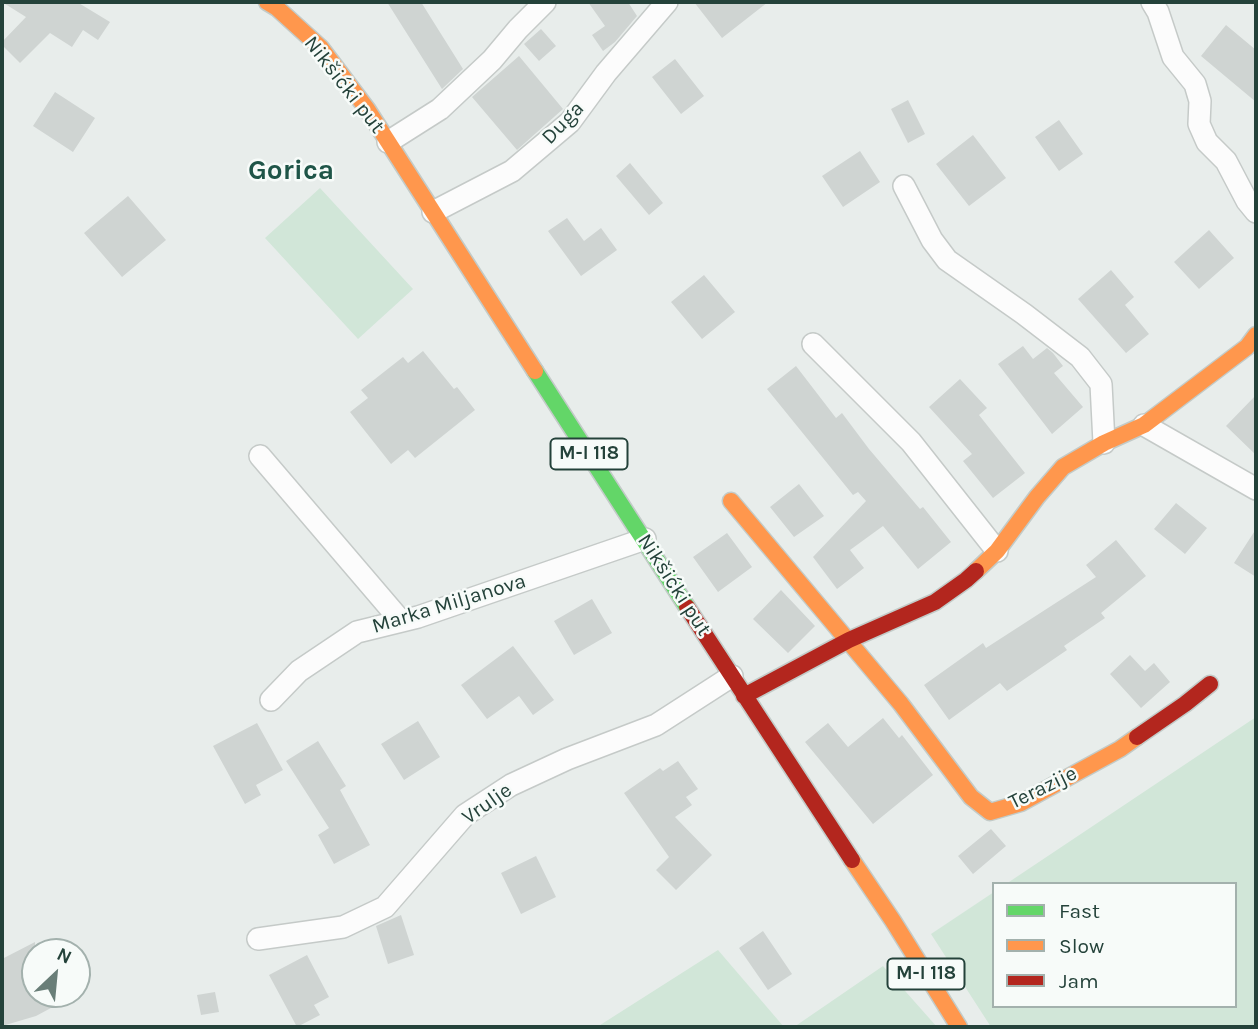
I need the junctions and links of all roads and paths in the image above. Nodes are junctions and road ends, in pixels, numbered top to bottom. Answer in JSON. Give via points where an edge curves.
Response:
{"nodes":[{"id":1,"x":545,"y":2,"type":"edge"},
{"id":2,"x":667,"y":2,"type":"edge"},
{"id":3,"x":1152,"y":2,"type":"edge"},
{"id":4,"x":275,"y":4,"type":"edge"},
{"id":5,"x":388,"y":142,"type":"junction"},
{"id":6,"x":904,"y":186,"type":"dead end"},
{"id":7,"x":433,"y":212,"type":"junction"},
{"id":8,"x":1256,"y":212,"type":"edge"},
{"id":9,"x":1256,"y":335,"type":"edge"},
{"id":10,"x":813,"y":344,"type":"dead end"},
{"id":11,"x":1144,"y":425,"type":"junction"},
{"id":12,"x":1104,"y":443,"type":"junction"},
{"id":13,"x":260,"y":456,"type":"dead end"},
{"id":14,"x":1256,"y":489,"type":"edge"},
{"id":15,"x":731,"y":501,"type":"dead end"},
{"id":16,"x":645,"y":539,"type":"junction"},
{"id":17,"x":997,"y":551,"type":"junction"},
{"id":18,"x":401,"y":621,"type":"junction"},
{"id":19,"x":849,"y":640,"type":"junction"},
{"id":20,"x":732,"y":676,"type":"junction"},
{"id":21,"x":1210,"y":684,"type":"dead end"},
{"id":22,"x":744,"y":696,"type":"junction"},
{"id":23,"x":271,"y":700,"type":"dead end"},
{"id":24,"x":258,"y":939,"type":"dead end"},
{"id":25,"x":960,"y":1027,"type":"edge"}],
"edges":[{"from":1,"to":5,"type":"street","name":"Nikšićki put","via":[[440,109]]},
{"from":2,"to":7,"type":"street","name":"Duga","via":[[570,122],[512,171]]},
{"from":3,"to":8,"type":"street","via":[[1173,57],[1195,84],[1199,124],[1207,142],[1226,161]]},
{"from":4,"to":5,"type":"street","name":"Nikšićki put","number":"M-I 118","via":[[321,48]]},
{"from":5,"to":7,"type":"street","name":"Nikšićki put","number":"M-I 118"},
{"from":6,"to":12,"type":"street","via":[[947,260],[1080,357],[1101,384]]},
{"from":7,"to":16,"type":"street","name":"Nikšićki put","number":"M-I 118"},
{"from":9,"to":11,"type":"street","via":[[1247,347]]},
{"from":10,"to":17,"type":"street","via":[[911,442]]},
{"from":11,"to":12,"type":"street"},
{"from":11,"to":14,"type":"street"},
{"from":12,"to":17,"type":"street","via":[[1063,467]]},
{"from":13,"to":18,"type":"street"},
{"from":15,"to":19,"type":"street","name":"Terazije"},
{"from":16,"to":18,"type":"street","name":"Marka Miljanova"},
{"from":16,"to":20,"type":"street","name":"Nikšićki put","number":"M-I 118"},
{"from":17,"to":19,"type":"street","via":[[934,602]]},
{"from":18,"to":23,"type":"street","name":"Marka Miljanova","via":[[357,632],[299,671]]},
{"from":19,"to":21,"type":"street","name":"Terazije","via":[[971,797],[990,813],[1021,803],[1119,749]]},
{"from":19,"to":22,"type":"street"},
{"from":20,"to":22,"type":"street","name":"Nikšićki put","number":"M-I 118"},
{"from":20,"to":24,"type":"street","name":"Vrulje","via":[[656,724],[511,785],[466,815],[385,907],[343,928]]},
{"from":22,"to":25,"type":"street","name":"Nikšićki put","number":"M-I 118"}]}
